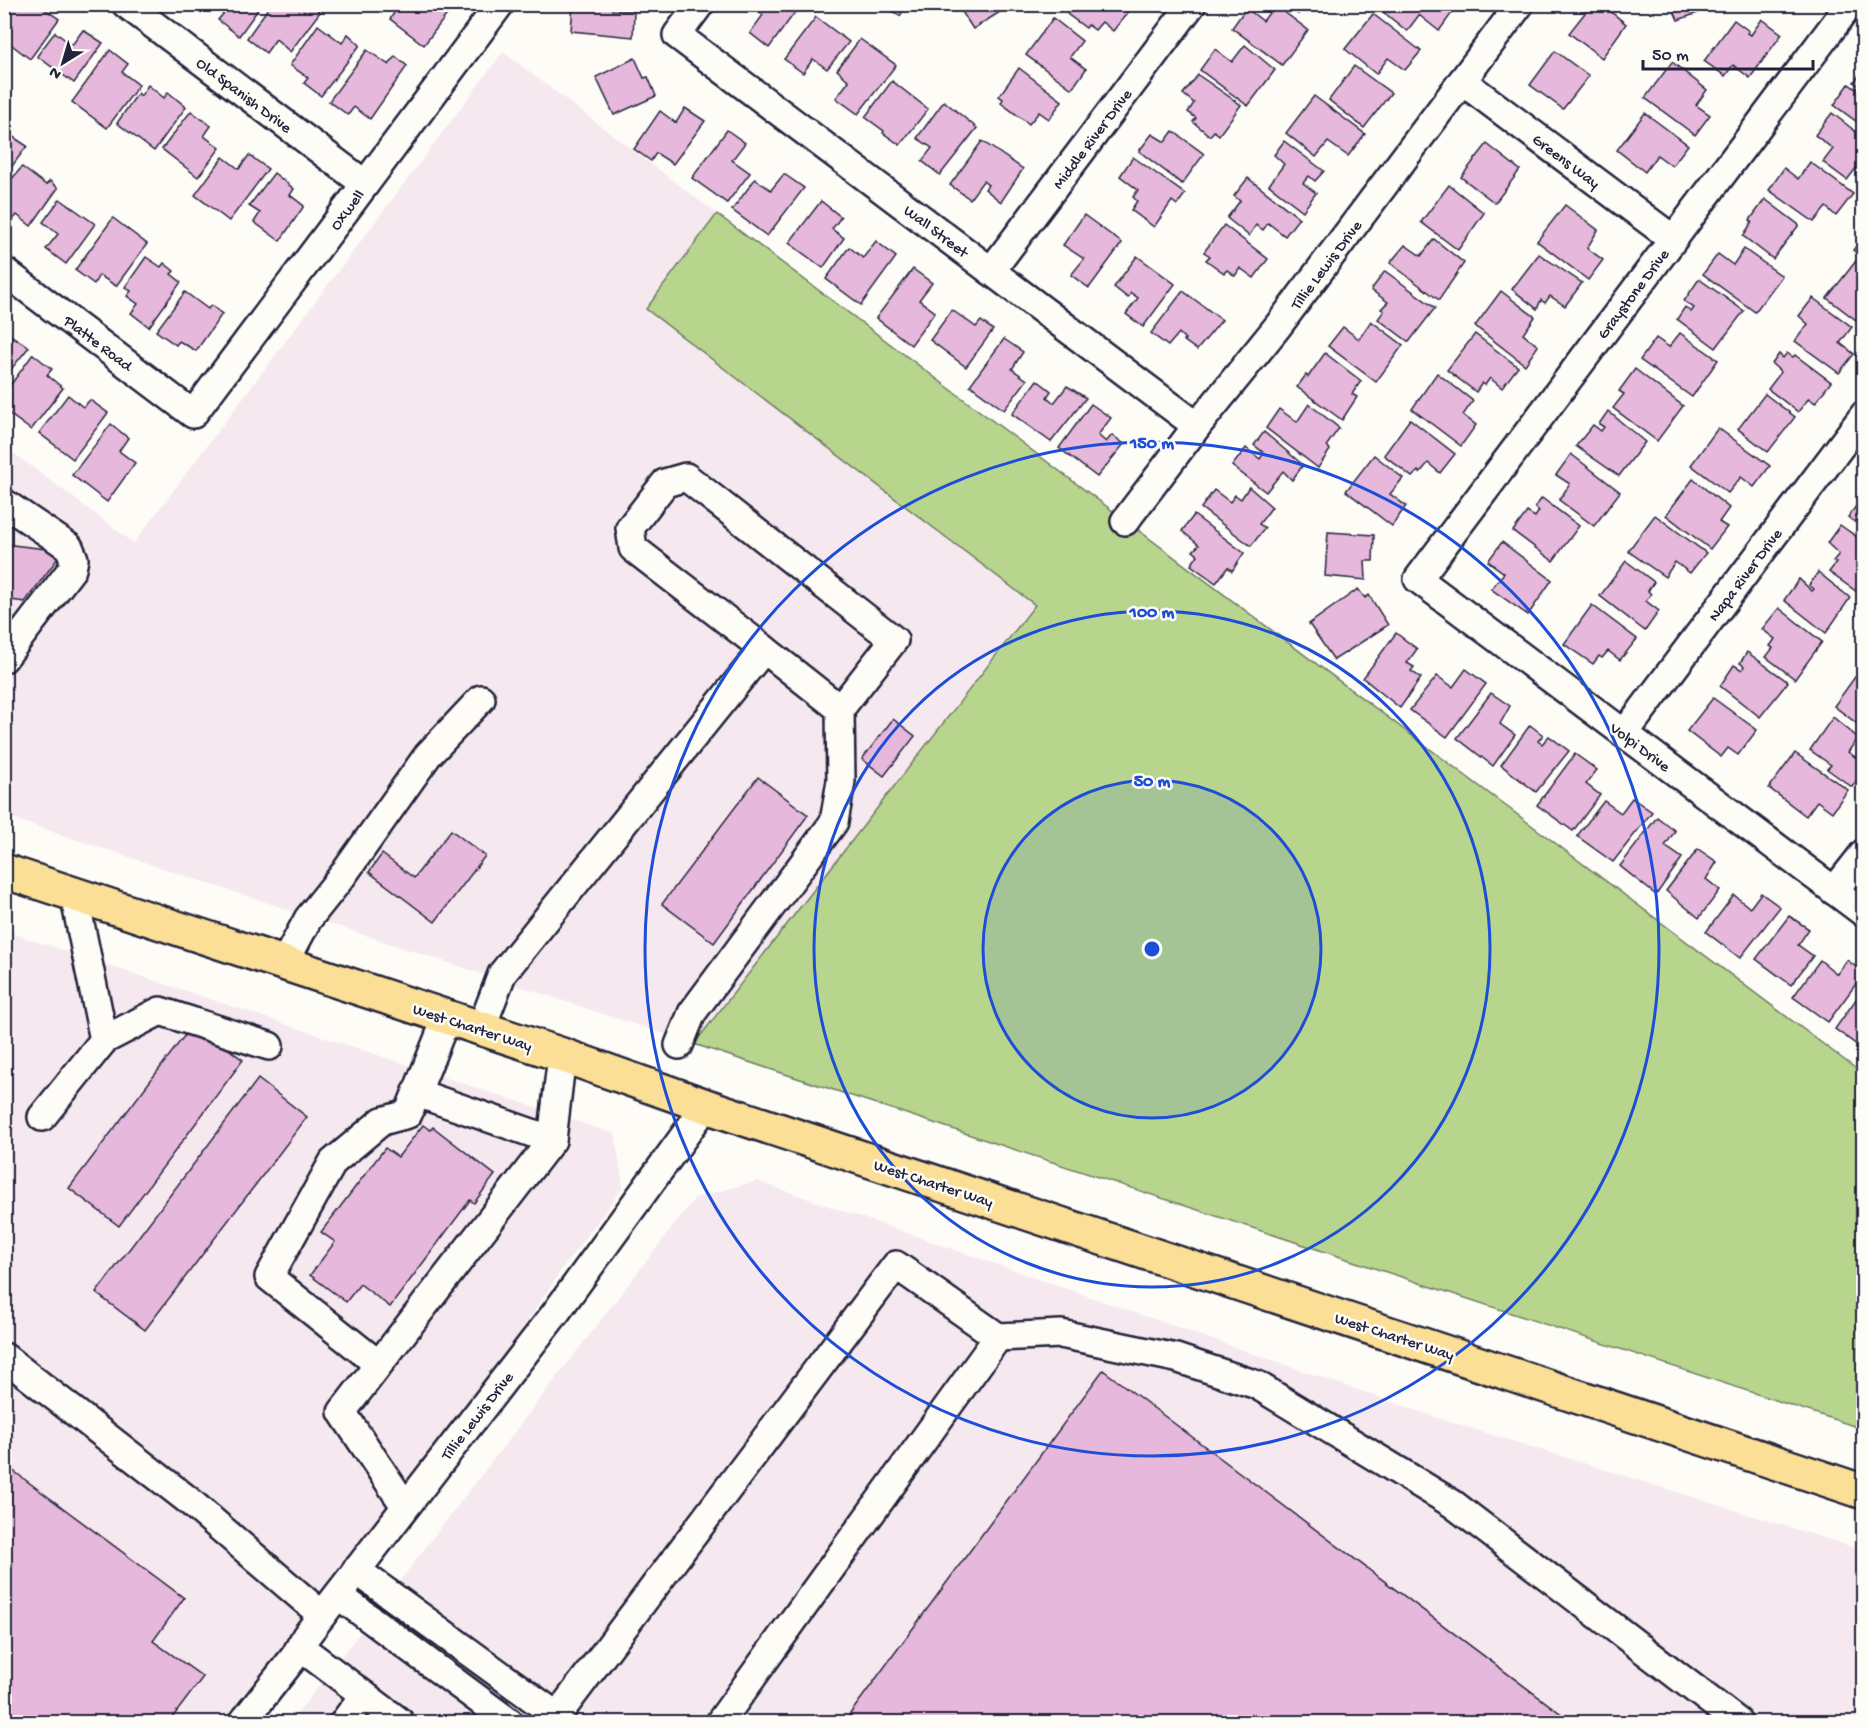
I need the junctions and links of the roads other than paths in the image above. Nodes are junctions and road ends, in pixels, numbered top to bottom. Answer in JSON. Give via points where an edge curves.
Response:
{"nodes":[{"id":1,"x":126,"y":4,"type":"edge"},
{"id":2,"x":500,"y":4,"type":"edge"},
{"id":3,"x":700,"y":4,"type":"edge"},
{"id":4,"x":1192,"y":4,"type":"edge"},
{"id":5,"x":1520,"y":4,"type":"edge"},
{"id":6,"x":1851,"y":11,"type":"edge"},
{"id":7,"x":1462,"y":81,"type":"junction"},
{"id":8,"x":365,"y":184,"type":"junction"},
{"id":9,"x":1673,"y":239,"type":"junction"},
{"id":10,"x":4,"y":271,"type":"edge"},
{"id":11,"x":991,"y":271,"type":"junction"},
{"id":12,"x":193,"y":414,"type":"joint"},
{"id":13,"x":1863,"y":415,"type":"edge"},
{"id":14,"x":1197,"y":426,"type":"junction"},
{"id":15,"x":4,"y":503,"type":"edge"},
{"id":16,"x":1125,"y":521,"type":"dead end"},
{"id":17,"x":1418,"y":579,"type":"joint"},
{"id":18,"x":764,"y":649,"type":"junction"},
{"id":19,"x":4,"y":658,"type":"edge"},
{"id":20,"x":481,"y":699,"type":"dead end"},
{"id":21,"x":840,"y":709,"type":"junction"},
{"id":22,"x":1624,"y":734,"type":"junction"},
{"id":23,"x":1863,"y":853,"type":"edge"},
{"id":24,"x":4,"y":871,"type":"edge"},
{"id":25,"x":1834,"y":891,"type":"junction"},
{"id":26,"x":74,"y":894,"type":"junction"},
{"id":27,"x":1863,"y":913,"type":"edge"},
{"id":28,"x":284,"y":964,"type":"junction"},
{"id":29,"x":447,"y":1017,"type":"junction"},
{"id":30,"x":482,"y":1029,"type":"junction"},
{"id":31,"x":104,"y":1040,"type":"junction"},
{"id":32,"x":679,"y":1045,"type":"dead end"},
{"id":33,"x":269,"y":1046,"type":"dead end"},
{"id":34,"x":562,"y":1055,"type":"junction"},
{"id":35,"x":417,"y":1093,"type":"junction"},
{"id":36,"x":706,"y":1106,"type":"junction"},
{"id":37,"x":42,"y":1117,"type":"dead end"},
{"id":38,"x":552,"y":1140,"type":"junction"},
{"id":39,"x":998,"y":1337,"type":"junction"},
{"id":40,"x":4,"y":1357,"type":"edge"},
{"id":41,"x":378,"y":1364,"type":"junction"},
{"id":42,"x":1863,"y":1492,"type":"edge"},
{"id":43,"x":405,"y":1506,"type":"junction"},
{"id":44,"x":356,"y":1570,"type":"junction"},
{"id":45,"x":330,"y":1605,"type":"junction"},
{"id":46,"x":300,"y":1647,"type":"junction"},
{"id":47,"x":364,"y":1695,"type":"junction"},
{"id":48,"x":243,"y":1722,"type":"edge"},
{"id":49,"x":344,"y":1722,"type":"edge"},
{"id":50,"x":400,"y":1722,"type":"edge"},
{"id":51,"x":509,"y":1722,"type":"edge"},
{"id":52,"x":720,"y":1722,"type":"edge"},
{"id":53,"x":1738,"y":1722,"type":"edge"}],
"edges":[{"from":1,"to":8,"type":"street","name":"Old Spanish Drive"},
{"from":2,"to":8,"type":"street","name":"Oxwell"},
{"from":3,"to":11,"type":"street","name":"Wall Street","via":[[677,35]]},
{"from":4,"to":11,"type":"street","name":"Middle River Drive"},
{"from":5,"to":7,"type":"street","name":"Tillie Lewis Drive"},
{"from":6,"to":9,"type":"street","name":"Graystone Drive"},
{"from":7,"to":9,"type":"street","name":"Greens Way"},
{"from":7,"to":14,"type":"street","name":"Tillie Lewis Drive","via":[[1278,326]]},
{"from":8,"to":12,"type":"street","name":"Oxwell"},
{"from":9,"to":17,"type":"street","name":"Graystone Drive"},
{"from":10,"to":12,"type":"street","name":"Platte Road"},
{"from":11,"to":14,"type":"street","name":"Wall Street"},
{"from":13,"to":22,"type":"street","name":"Napa River Drive"},
{"from":14,"to":16,"type":"street","name":"Tillie Lewis Drive"},
{"from":15,"to":19,"type":"street","via":[[69,548],[74,559],[72,569]]},
{"from":17,"to":22,"type":"street","name":"Volpi Drive"},
{"from":18,"to":21,"type":"street"},
{"from":18,"to":21,"type":"street","via":[[633,548],[630,528],[665,483],[686,477],[894,640]]},
{"from":18,"to":30,"type":"street","via":[[502,974]]},
{"from":20,"to":28,"type":"street","via":[[428,755],[308,919]]},
{"from":21,"to":32,"type":"street","via":[[841,781],[834,822],[692,1013]]},
{"from":22,"to":25,"type":"street","name":"Volpi Drive"},
{"from":23,"to":25,"type":"street"},
{"from":24,"to":26,"type":"highway","name":"West Charter Way"},
{"from":25,"to":27,"type":"street","name":"Volpi Drive"},
{"from":26,"to":28,"type":"highway","name":"West Charter Way"},
{"from":26,"to":31,"type":"street"},
{"from":28,"to":29,"type":"highway","name":"West Charter Way"},
{"from":29,"to":30,"type":"highway","name":"West Charter Way"},
{"from":29,"to":35,"type":"street"},
{"from":30,"to":34,"type":"highway","name":"West Charter Way"},
{"from":31,"to":33,"type":"street","via":[[160,1011]]},
{"from":31,"to":37,"type":"street"},
{"from":34,"to":36,"type":"highway","name":"West Charter Way"},
{"from":34,"to":38,"type":"street"},
{"from":35,"to":38,"type":"street"},
{"from":35,"to":41,"type":"street","via":[[408,1114],[381,1121],[333,1162],[269,1277]]},
{"from":36,"to":42,"type":"highway","name":"West Charter Way"},
{"from":36,"to":43,"type":"street","name":"Tillie Lewis Drive","via":[[557,1311]]},
{"from":38,"to":41,"type":"street"},
{"from":39,"to":44,"type":"street","via":[[896,1265],[557,1716]]},
{"from":39,"to":52,"type":"street"},
{"from":39,"to":53,"type":"street","via":[[1061,1334],[1176,1358],[1257,1384],[1453,1504]]},
{"from":40,"to":45,"type":"street"},
{"from":41,"to":43,"type":"street","via":[[342,1412]]},
{"from":43,"to":44,"type":"street","name":"Tillie Lewis Drive"},
{"from":44,"to":45,"type":"street","name":"Tillie Lewis Drive"},
{"from":45,"to":46,"type":"street","name":"Tillie Lewis Drive"},
{"from":45,"to":51,"type":"street"},
{"from":46,"to":47,"type":"street"},
{"from":46,"to":48,"type":"street","name":"Tillie Lewis Drive"},
{"from":47,"to":49,"type":"street"},
{"from":47,"to":50,"type":"street"}]}
